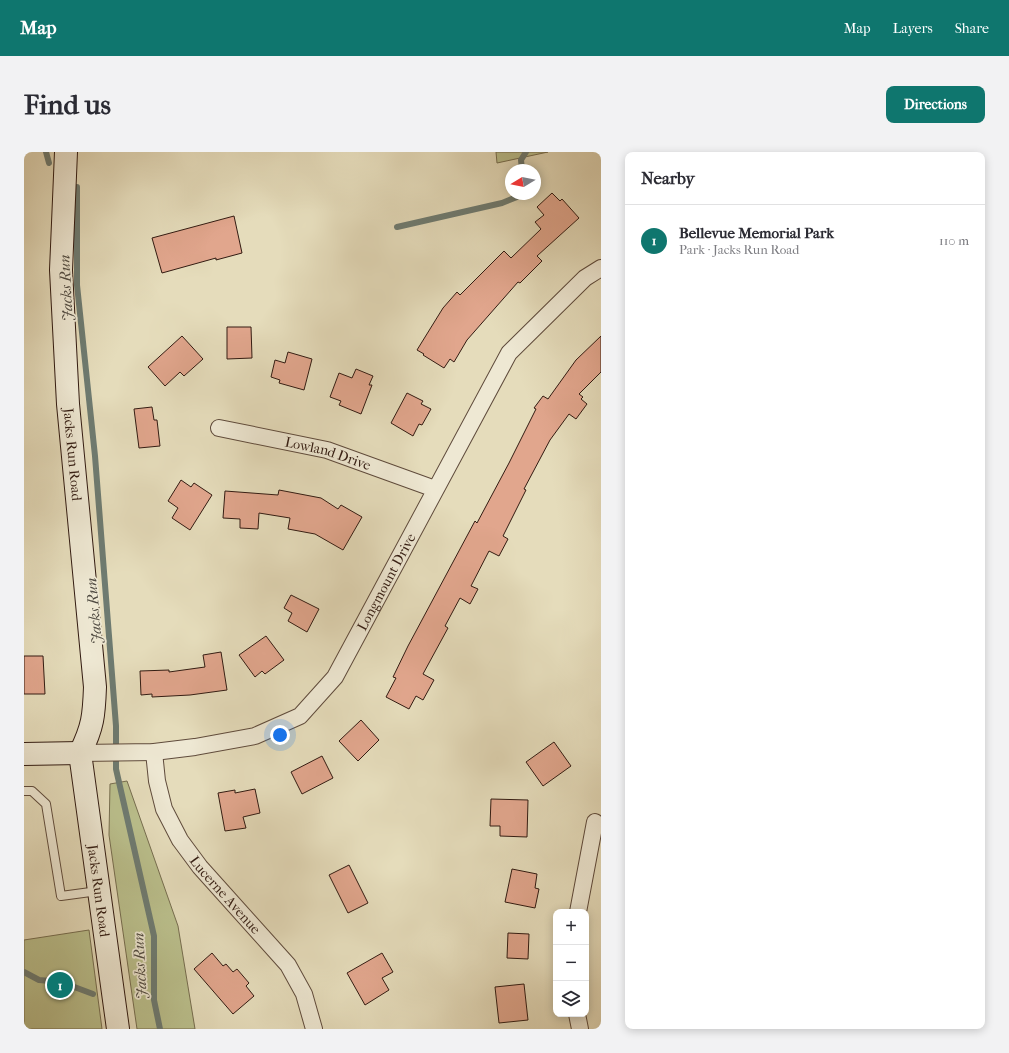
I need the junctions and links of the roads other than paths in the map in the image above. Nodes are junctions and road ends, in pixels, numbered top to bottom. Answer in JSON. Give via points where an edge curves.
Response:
{"nodes":[{"id":1,"x":66,"y":152,"type":"edge"},
{"id":2,"x":601,"y":268,"type":"edge"},
{"id":3,"x":219,"y":428,"type":"dead end"},
{"id":4,"x":434,"y":489,"type":"junction"},
{"id":5,"x":154,"y":752,"type":"junction"},
{"id":6,"x":80,"y":753,"type":"junction"},
{"id":7,"x":24,"y":754,"type":"edge"},
{"id":8,"x":24,"y":791,"type":"edge"},
{"id":9,"x":595,"y":822,"type":"dead end"},
{"id":10,"x":98,"y":890,"type":"junction"},
{"id":11,"x":579,"y":909,"type":"edge"},
{"id":12,"x":578,"y":1017,"type":"edge"},
{"id":13,"x":118,"y":1029,"type":"edge"},
{"id":14,"x":314,"y":1029,"type":"edge"},
{"id":15,"x":580,"y":1029,"type":"edge"}],
"edges":[{"from":1,"to":6,"type":"street","name":"Jacks Run Road","via":[[61,270],[68,404],[95,687],[91,731]]},
{"from":2,"to":4,"type":"street","name":"Longmount Drive","via":[[585,278],[509,353]]},
{"from":3,"to":4,"type":"street","name":"Lowland Drive","via":[[327,450]]},
{"from":4,"to":5,"type":"street","name":"Longmount Drive","via":[[335,677],[300,716],[255,736]]},
{"from":5,"to":6,"type":"street","name":"Longmount Drive"},
{"from":5,"to":14,"type":"street","name":"Lucerne Avenue","via":[[157,781],[164,809],[180,840],[200,867],[288,965],[304,994]]},
{"from":6,"to":7,"type":"street"},
{"from":6,"to":10,"type":"street","name":"Jacks Run Road"},
{"from":8,"to":10,"type":"lane","via":[[32,791],[46,804],[61,896]]},
{"from":9,"to":11,"type":"street"},
{"from":10,"to":13,"type":"street","name":"Jacks Run Road"},
{"from":12,"to":15,"type":"street"}]}
